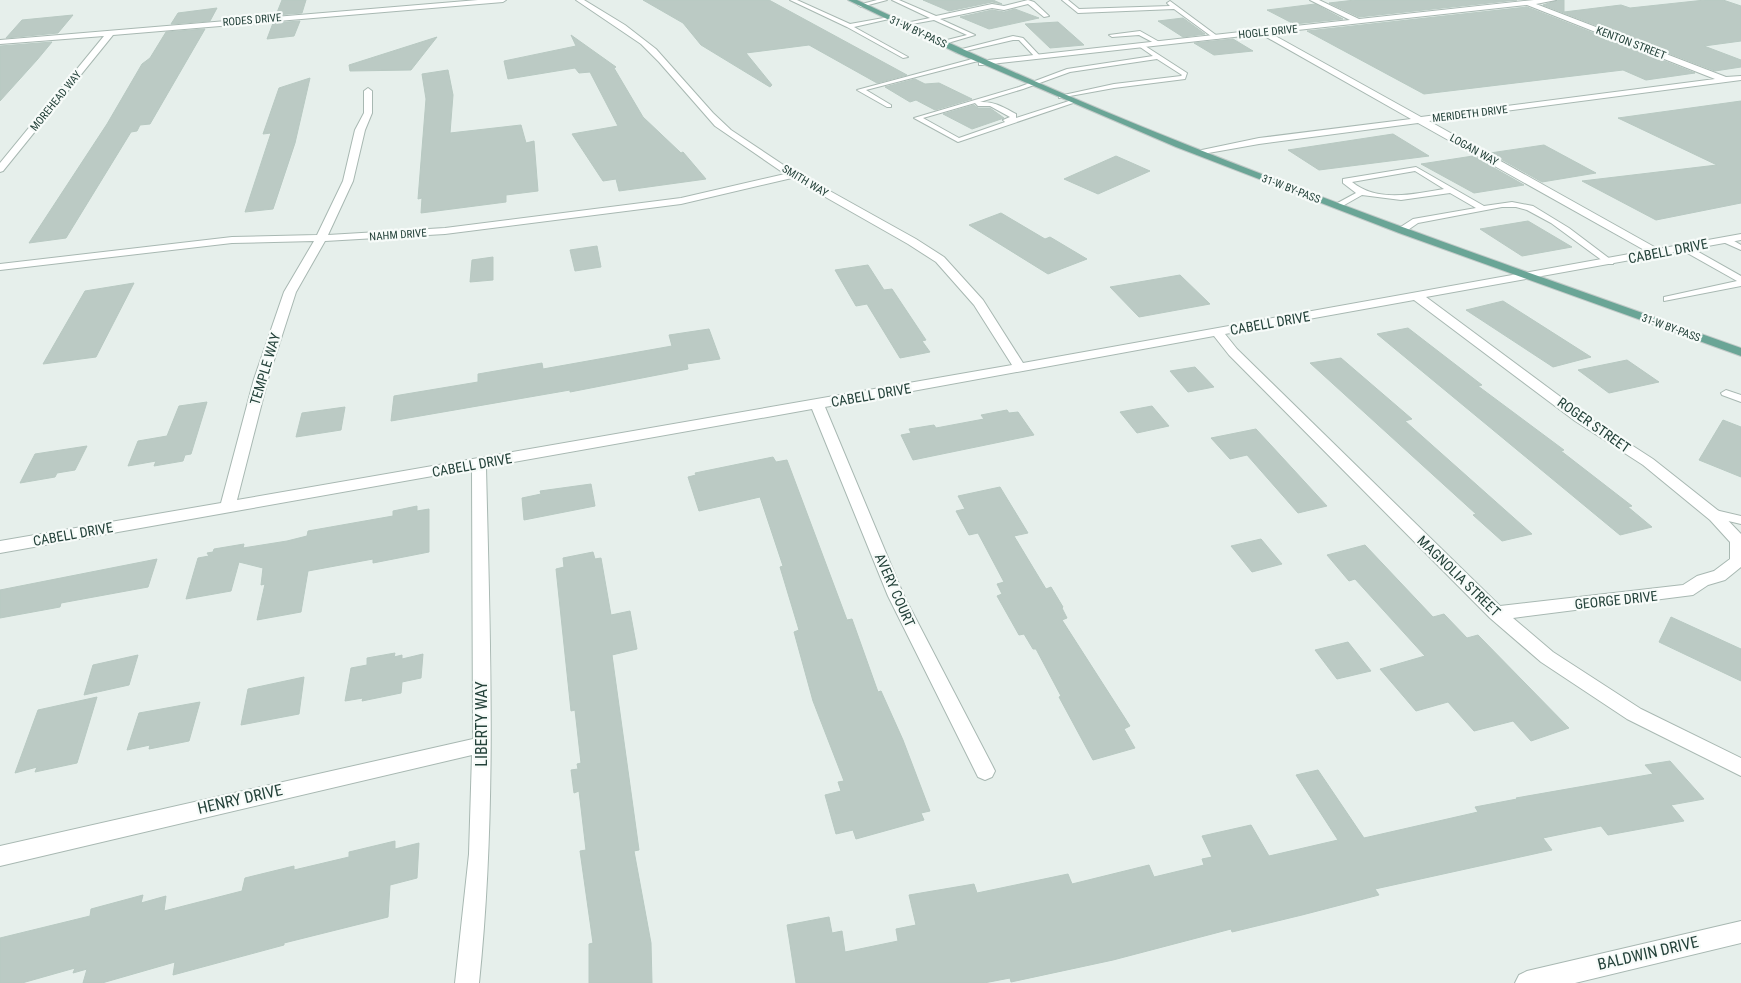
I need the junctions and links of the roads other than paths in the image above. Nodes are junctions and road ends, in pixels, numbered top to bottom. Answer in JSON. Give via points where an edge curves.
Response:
{"nodes":[{"id":1,"x":378,"y":0,"type":"edge"},
{"id":2,"x":503,"y":0,"type":"edge"},
{"id":3,"x":579,"y":0,"type":"edge"},
{"id":4,"x":793,"y":0,"type":"edge"},
{"id":5,"x":851,"y":0,"type":"edge"},
{"id":6,"x":884,"y":0,"type":"edge"},
{"id":7,"x":895,"y":0,"type":"edge"},
{"id":8,"x":1065,"y":0,"type":"edge"},
{"id":9,"x":1129,"y":0,"type":"edge"},
{"id":10,"x":1166,"y":0,"type":"edge"},
{"id":11,"x":1313,"y":0,"type":"edge"},
{"id":12,"x":1553,"y":0,"type":"edge"},
{"id":13,"x":1524,"y":1,"type":"edge"},
{"id":14,"x":861,"y":5,"type":"junction"},
{"id":15,"x":1103,"y":5,"type":"dead end"},
{"id":16,"x":1174,"y":7,"type":"junction"},
{"id":17,"x":1138,"y":9,"type":"junction"},
{"id":18,"x":376,"y":10,"type":"junction"},
{"id":19,"x":1108,"y":10,"type":"junction"},
{"id":20,"x":1046,"y":16,"type":"dead end"},
{"id":21,"x":887,"y":18,"type":"junction"},
{"id":22,"x":935,"y":18,"type":"junction"},
{"id":23,"x":1360,"y":23,"type":"junction"},
{"id":24,"x":903,"y":25,"type":"junction"},
{"id":25,"x":849,"y":26,"type":"junction"},
{"id":26,"x":111,"y":32,"type":"junction"},
{"id":27,"x":1264,"y":33,"type":"junction"},
{"id":28,"x":1112,"y":35,"type":"dead end"},
{"id":29,"x":1217,"y":38,"type":"junction"},
{"id":30,"x":0,"y":42,"type":"edge"},
{"id":31,"x":941,"y":43,"type":"junction"},
{"id":32,"x":1160,"y":44,"type":"junction"},
{"id":33,"x":1142,"y":46,"type":"junction"},
{"id":34,"x":957,"y":51,"type":"junction"},
{"id":35,"x":905,"y":57,"type":"dead end"},
{"id":36,"x":1038,"y":57,"type":"junction"},
{"id":37,"x":1157,"y":57,"type":"junction"},
{"id":38,"x":979,"y":61,"type":"junction"},
{"id":39,"x":1741,"y":78,"type":"edge"},
{"id":40,"x":1726,"y":80,"type":"junction"},
{"id":41,"x":1032,"y":84,"type":"junction"},
{"id":42,"x":1741,"y":86,"type":"edge"},
{"id":43,"x":368,"y":90,"type":"dead end"},
{"id":44,"x":1061,"y":97,"type":"junction"},
{"id":45,"x":1071,"y":102,"type":"junction"},
{"id":46,"x":889,"y":106,"type":"dead end"},
{"id":47,"x":937,"y":112,"type":"junction"},
{"id":48,"x":1420,"y":121,"type":"junction"},
{"id":49,"x":971,"y":135,"type":"junction"},
{"id":50,"x":1200,"y":153,"type":"junction"},
{"id":51,"x":0,"y":169,"type":"edge"},
{"id":52,"x":793,"y":174,"type":"junction"},
{"id":53,"x":1452,"y":190,"type":"junction"},
{"id":54,"x":1361,"y":193,"type":"junction"},
{"id":55,"x":1336,"y":206,"type":"junction"},
{"id":56,"x":1483,"y":209,"type":"junction"},
{"id":57,"x":1402,"y":230,"type":"junction"},
{"id":58,"x":1741,"y":237,"type":"edge"},
{"id":59,"x":321,"y":238,"type":"junction"},
{"id":60,"x":1726,"y":240,"type":"junction"},
{"id":61,"x":1685,"y":248,"type":"junction"},
{"id":62,"x":1741,"y":248,"type":"edge"},
{"id":63,"x":1658,"y":253,"type":"junction"},
{"id":64,"x":1610,"y":262,"type":"junction"},
{"id":65,"x":0,"y":267,"type":"edge"},
{"id":66,"x":1527,"y":276,"type":"junction"},
{"id":67,"x":1741,"y":282,"type":"edge"},
{"id":68,"x":1418,"y":297,"type":"junction"},
{"id":69,"x":1667,"y":299,"type":"dead end"},
{"id":70,"x":1218,"y":333,"type":"junction"},
{"id":71,"x":1741,"y":352,"type":"edge"},
{"id":72,"x":1020,"y":368,"type":"junction"},
{"id":73,"x":1726,"y":393,"type":"dead end"},
{"id":74,"x":1741,"y":399,"type":"edge"},
{"id":75,"x":817,"y":404,"type":"junction"},
{"id":76,"x":479,"y":464,"type":"junction"},
{"id":77,"x":228,"y":507,"type":"junction"},
{"id":78,"x":1711,"y":513,"type":"junction"},
{"id":79,"x":1741,"y":520,"type":"edge"},
{"id":80,"x":0,"y":547,"type":"edge"},
{"id":81,"x":1729,"y":569,"type":"joint"},
{"id":82,"x":1496,"y":613,"type":"junction"},
{"id":83,"x":481,"y":745,"type":"junction"},
{"id":84,"x":1741,"y":767,"type":"edge"},
{"id":85,"x":985,"y":771,"type":"dead end"},
{"id":86,"x":0,"y":856,"type":"edge"},
{"id":87,"x":1741,"y":932,"type":"edge"},
{"id":88,"x":467,"y":983,"type":"edge"},
{"id":89,"x":1527,"y":983,"type":"edge"}],
"edges":[{"from":1,"to":18,"type":"street"},
{"from":2,"to":18,"type":"street","name":"RODES DRIVE"},
{"from":3,"to":52,"type":"street","name":"SMITH WAY","via":[[656,54],[716,122]]},
{"from":4,"to":25,"type":"lane"},
{"from":5,"to":14,"type":"main road","name":"31-W BY-PASS"},
{"from":6,"to":14,"type":"lane"},
{"from":7,"to":22,"type":"lane"},
{"from":8,"to":19,"type":"lane","via":[[1078,11]]},
{"from":9,"to":17,"type":"lane"},
{"from":10,"to":16,"type":"lane"},
{"from":11,"to":23,"type":"street"},
{"from":12,"to":13,"type":"street","name":"HOGLE DRIVE"},
{"from":13,"to":23,"type":"street","name":"HOGLE DRIVE"},
{"from":13,"to":40,"type":"street","name":"KENTON STREET"},
{"from":14,"to":21,"type":"main road","name":"31-W BY-PASS"},
{"from":15,"to":19,"type":"lane"},
{"from":16,"to":17,"type":"lane"},
{"from":16,"to":29,"type":"lane"},
{"from":17,"to":19,"type":"lane"},
{"from":18,"to":26,"type":"street","name":"RODES DRIVE"},
{"from":20,"to":22,"type":"lane","via":[[1028,2]]},
{"from":21,"to":24,"type":"main road","name":"31-W BY-PASS"},
{"from":21,"to":25,"type":"lane"},
{"from":22,"to":24,"type":"lane"},
{"from":22,"to":31,"type":"lane","via":[[972,35]]},
{"from":23,"to":27,"type":"street","name":"HOGLE DRIVE"},
{"from":24,"to":31,"type":"main road","name":"31-W BY-PASS"},
{"from":25,"to":35,"type":"lane"},
{"from":26,"to":30,"type":"street","name":"RODES DRIVE"},
{"from":26,"to":51,"type":"street","name":"MOREHEAD WAY"},
{"from":27,"to":29,"type":"street","name":"HOGLE DRIVE"},
{"from":27,"to":48,"type":"street","name":"LOGAN WAY"},
{"from":28,"to":32,"type":"lane","via":[[1140,33]]},
{"from":29,"to":32,"type":"street","name":"HOGLE DRIVE"},
{"from":31,"to":34,"type":"main road","name":"31-W BY-PASS"},
{"from":32,"to":33,"type":"street","name":"HOGLE DRIVE"},
{"from":33,"to":36,"type":"street","name":"HOGLE DRIVE"},
{"from":33,"to":37,"type":"lane"},
{"from":34,"to":36,"type":"lane","via":[[1014,38],[1021,39]]},
{"from":34,"to":38,"type":"main road","name":"31-W BY-PASS"},
{"from":36,"to":38,"type":"street","name":"HOGLE DRIVE"},
{"from":37,"to":41,"type":"lane","via":[[1074,68]]},
{"from":37,"to":44,"type":"lane","via":[[1185,74],[1183,78],[1114,86]]},
{"from":38,"to":41,"type":"main road","name":"31-W BY-PASS"},
{"from":38,"to":46,"type":"lane","via":[[860,90]]},
{"from":39,"to":40,"type":"street","name":"MERIDETH DRIVE"},
{"from":40,"to":42,"type":"street","name":"KENTON STREET"},
{"from":40,"to":48,"type":"street","name":"MERIDETH DRIVE"},
{"from":41,"to":44,"type":"main road","name":"31-W BY-PASS"},
{"from":41,"to":47,"type":"lane"},
{"from":43,"to":59,"type":"street","name":"TEMPLE WAY","via":[[368,112],[360,130],[348,181]]},
{"from":44,"to":45,"type":"main road","name":"31-W BY-PASS"},
{"from":45,"to":49,"type":"lane"},
{"from":45,"to":50,"type":"main road","name":"31-W BY-PASS"},
{"from":47,"to":49,"type":"lane","via":[[917,118],[958,140]]},
{"from":47,"to":49,"type":"lane","via":[[984,102],[1014,115],[975,130]]},
{"from":48,"to":50,"type":"street","name":"MERIDETH DRIVE","via":[[1259,141]]},
{"from":48,"to":63,"type":"street","name":"LOGAN WAY"},
{"from":50,"to":55,"type":"main road","name":"31-W BY-PASS"},
{"from":52,"to":59,"type":"street","name":"NAHM DRIVE","via":[[681,201],[436,232]]},
{"from":52,"to":72,"type":"street","name":"SMITH WAY","via":[[916,245],[946,266],[978,301]]},
{"from":53,"to":54,"type":"lane","via":[[1401,198]]},
{"from":53,"to":54,"type":"lane","via":[[1416,170],[1346,180]]},
{"from":53,"to":56,"type":"lane"},
{"from":54,"to":55,"type":"lane"},
{"from":55,"to":57,"type":"main road","name":"31-W BY-PASS"},
{"from":56,"to":57,"type":"lane","via":[[1416,221]]},
{"from":56,"to":64,"type":"lane","via":[[1522,205],[1542,214]]},
{"from":57,"to":66,"type":"main road","name":"31-W BY-PASS"},
{"from":58,"to":60,"type":"street","name":"CABELL DRIVE"},
{"from":59,"to":65,"type":"street","name":"NAHM DRIVE","via":[[232,240]]},
{"from":59,"to":77,"type":"street","name":"TEMPLE WAY","via":[[290,292],[260,379]]},
{"from":60,"to":61,"type":"street","name":"CABELL DRIVE"},
{"from":60,"to":62,"type":"lane"},
{"from":61,"to":63,"type":"street","name":"CABELL DRIVE"},
{"from":61,"to":67,"type":"lane"},
{"from":63,"to":64,"type":"street","name":"CABELL DRIVE"},
{"from":64,"to":66,"type":"street","name":"CABELL DRIVE"},
{"from":66,"to":68,"type":"street","name":"CABELL DRIVE"},
{"from":66,"to":71,"type":"main road","name":"31-W BY-PASS"},
{"from":67,"to":69,"type":"lane"},
{"from":68,"to":70,"type":"street","name":"CABELL DRIVE"},
{"from":68,"to":78,"type":"street","name":"ROGER STREET","via":[[1580,418],[1648,462]]},
{"from":70,"to":72,"type":"street","name":"CABELL DRIVE"},
{"from":70,"to":82,"type":"street","name":"MAGNOLIA STREET","via":[[1233,352]]},
{"from":72,"to":75,"type":"street","name":"CABELL DRIVE"},
{"from":73,"to":74,"type":"lane"},
{"from":75,"to":76,"type":"street","name":"CABELL DRIVE"},
{"from":75,"to":85,"type":"street","name":"AVERY COURT","via":[[904,613]]},
{"from":76,"to":77,"type":"street","name":"CABELL DRIVE"},
{"from":76,"to":83,"type":"street","name":"LIBERTY WAY"},
{"from":77,"to":80,"type":"street","name":"CABELL DRIVE"},
{"from":78,"to":79,"type":"lane"},
{"from":78,"to":81,"type":"street","name":"ROGER STREET","via":[[1738,541],[1738,561]]},
{"from":81,"to":82,"type":"street","name":"GEORGE DRIVE","via":[[1674,593]]},
{"from":82,"to":84,"type":"street","name":"MAGNOLIA STREET","via":[[1547,657],[1600,693],[1642,718]]},
{"from":83,"to":86,"type":"street","name":"HENRY DRIVE"},
{"from":83,"to":88,"type":"street","name":"LIBERTY WAY","via":[[478,875]]},
{"from":87,"to":89,"type":"street","name":"BALDWIN DRIVE"}]}
